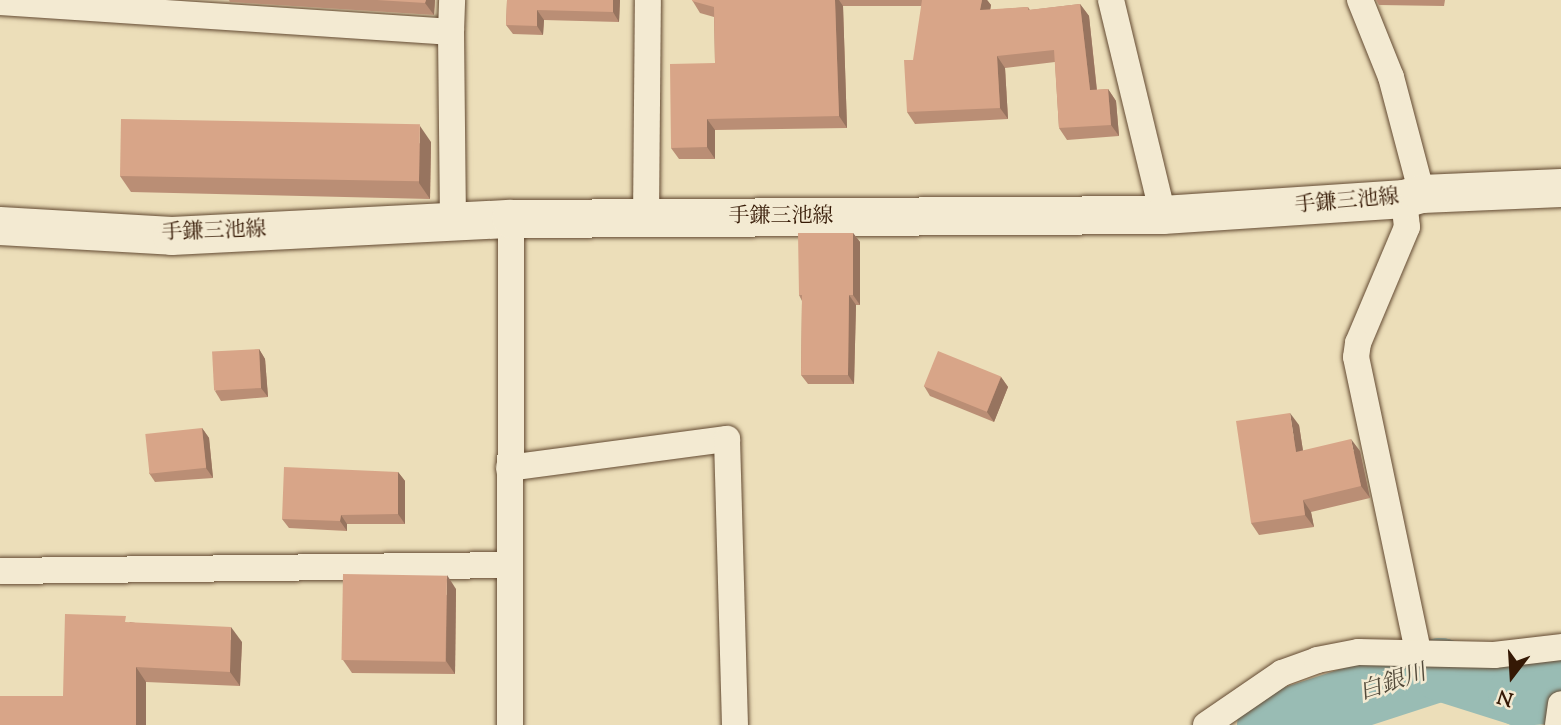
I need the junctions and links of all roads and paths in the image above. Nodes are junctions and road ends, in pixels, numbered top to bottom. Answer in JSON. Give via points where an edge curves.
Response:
{"nodes":[{"id":1,"x":452,"y":0,"type":"edge"},
{"id":2,"x":648,"y":0,"type":"edge"},
{"id":3,"x":1111,"y":0,"type":"edge"},
{"id":4,"x":1360,"y":0,"type":"edge"},
{"id":5,"x":0,"y":2,"type":"edge"},
{"id":6,"x":451,"y":32,"type":"junction"},
{"id":7,"x":1561,"y":188,"type":"edge"},
{"id":8,"x":1413,"y":196,"type":"junction"},
{"id":9,"x":1163,"y":215,"type":"junction"},
{"id":10,"x":646,"y":218,"type":"junction"},
{"id":11,"x":511,"y":219,"type":"junction"},
{"id":12,"x":453,"y":223,"type":"junction"},
{"id":13,"x":0,"y":226,"type":"edge"},
{"id":14,"x":509,"y":468,"type":"junction"},
{"id":15,"x":510,"y":565,"type":"junction"},
{"id":16,"x":0,"y":571,"type":"edge"},
{"id":17,"x":1561,"y":647,"type":"edge"},
{"id":18,"x":1418,"y":651,"type":"junction"},
{"id":19,"x":510,"y":725,"type":"edge"},
{"id":20,"x":735,"y":725,"type":"edge"},
{"id":21,"x":1206,"y":725,"type":"edge"}],
"edges":[{"from":1,"to":6,"type":"street"},
{"from":2,"to":10,"type":"street"},
{"from":3,"to":9,"type":"street"},
{"from":4,"to":8,"type":"street","via":[[1391,77]]},
{"from":5,"to":6,"type":"street"},
{"from":6,"to":12,"type":"street"},
{"from":7,"to":8,"type":"main road","name":"手鎌三池線"},
{"from":8,"to":9,"type":"main road","name":"手鎌三池線"},
{"from":8,"to":18,"type":"street","via":[[1407,228],[1356,357]]},
{"from":9,"to":10,"type":"main road","name":"手鎌三池線"},
{"from":10,"to":11,"type":"main road","name":"手鎌三池線"},
{"from":11,"to":12,"type":"main road","name":"手鎌三池線"},
{"from":11,"to":14,"type":"street"},
{"from":12,"to":13,"type":"main road","name":"手鎌三池線","via":[[172,236]]},
{"from":14,"to":15,"type":"street"},
{"from":14,"to":20,"type":"street","via":[[727,439]]},
{"from":15,"to":16,"type":"street"},
{"from":15,"to":19,"type":"street"},
{"from":17,"to":18,"type":"street","via":[[1494,655]]},
{"from":18,"to":21,"type":"street","via":[[1358,652],[1306,664],[1282,673]]}]}
